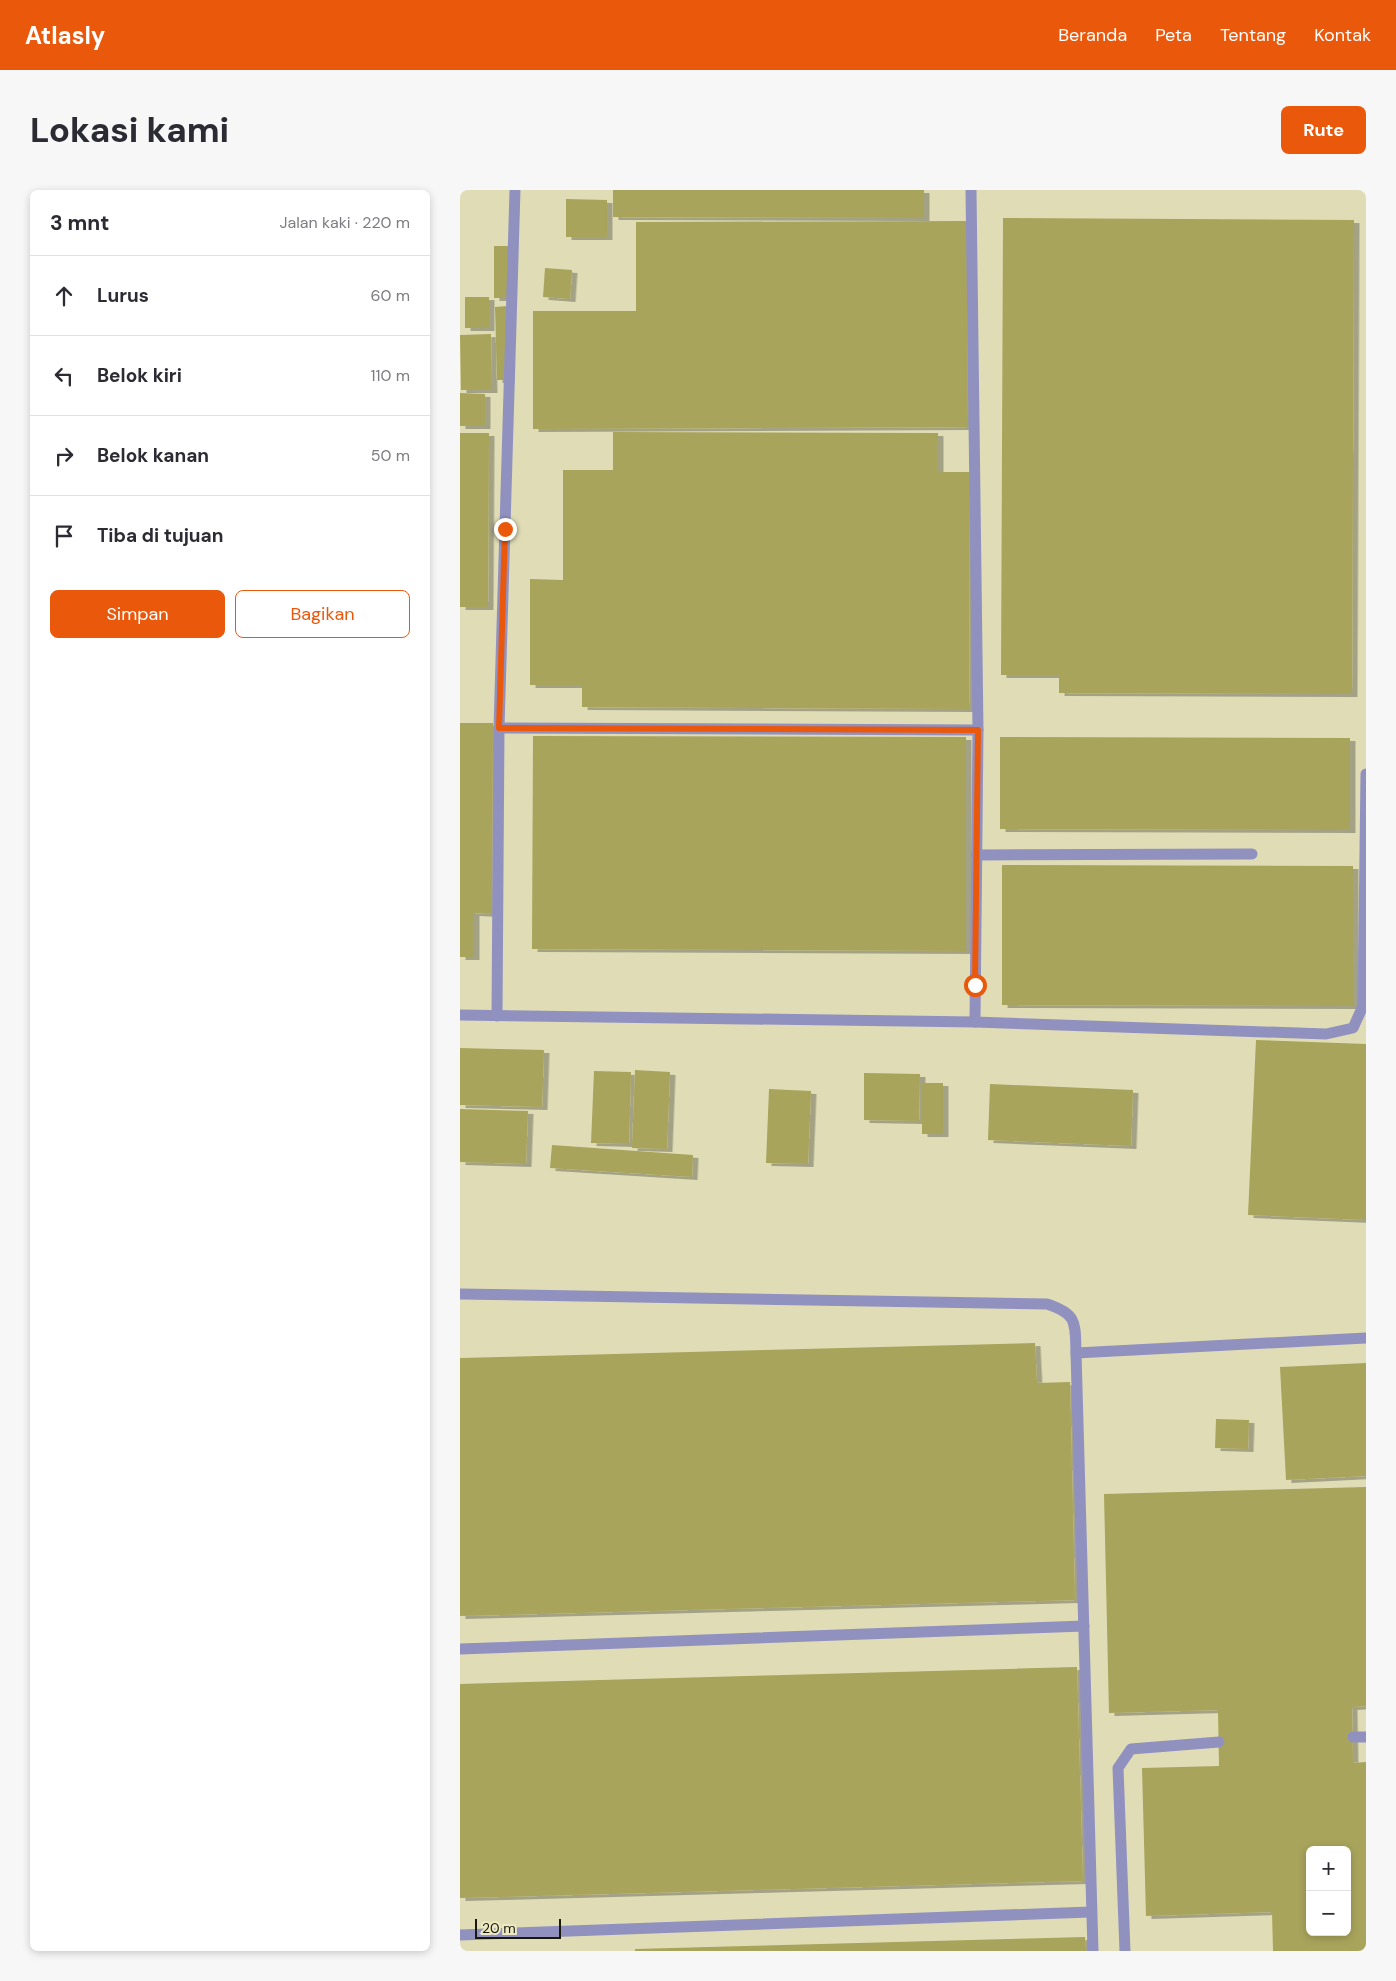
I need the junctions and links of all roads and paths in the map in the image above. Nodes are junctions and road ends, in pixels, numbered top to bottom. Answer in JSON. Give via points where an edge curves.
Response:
{"nodes":[{"id":1,"x":515,"y":190,"type":"edge"},
{"id":2,"x":970,"y":190,"type":"edge"},
{"id":3,"x":499,"y":728,"type":"junction"},
{"id":4,"x":978,"y":730,"type":"junction"},
{"id":5,"x":1366,"y":774,"type":"edge"},
{"id":6,"x":1252,"y":854,"type":"dead end"},
{"id":7,"x":976,"y":855,"type":"junction"},
{"id":8,"x":460,"y":1016,"type":"edge"},
{"id":9,"x":497,"y":1016,"type":"junction"},
{"id":10,"x":974,"y":1022,"type":"junction"},
{"id":11,"x":460,"y":1294,"type":"edge"},
{"id":12,"x":1366,"y":1338,"type":"edge"},
{"id":13,"x":1076,"y":1353,"type":"junction"},
{"id":14,"x":1084,"y":1626,"type":"junction"},
{"id":15,"x":460,"y":1649,"type":"edge"},
{"id":16,"x":1353,"y":1737,"type":"dead end"},
{"id":17,"x":1366,"y":1737,"type":"edge"},
{"id":18,"x":1219,"y":1742,"type":"dead end"},
{"id":19,"x":1090,"y":1912,"type":"junction"},
{"id":20,"x":460,"y":1935,"type":"edge"},
{"id":21,"x":1092,"y":1951,"type":"edge"},
{"id":22,"x":1124,"y":1951,"type":"edge"}],
"edges":[{"from":1,"to":3,"type":"lane"},
{"from":2,"to":4,"type":"lane"},
{"from":3,"to":4,"type":"lane"},
{"from":3,"to":9,"type":"lane"},
{"from":4,"to":7,"type":"lane"},
{"from":5,"to":10,"type":"lane","via":[[1363,1006],[1353,1028],[1326,1034]]},
{"from":6,"to":7,"type":"lane"},
{"from":7,"to":10,"type":"lane"},
{"from":8,"to":9,"type":"lane"},
{"from":9,"to":10,"type":"lane"},
{"from":11,"to":13,"type":"lane","via":[[1046,1304],[1064,1310],[1075,1322]]},
{"from":12,"to":13,"type":"lane"},
{"from":13,"to":14,"type":"lane"},
{"from":14,"to":15,"type":"lane"},
{"from":14,"to":19,"type":"lane"},
{"from":16,"to":17,"type":"lane"},
{"from":18,"to":22,"type":"lane","via":[[1131,1749],[1118,1768]]},
{"from":19,"to":20,"type":"lane"},
{"from":19,"to":21,"type":"lane"}]}
